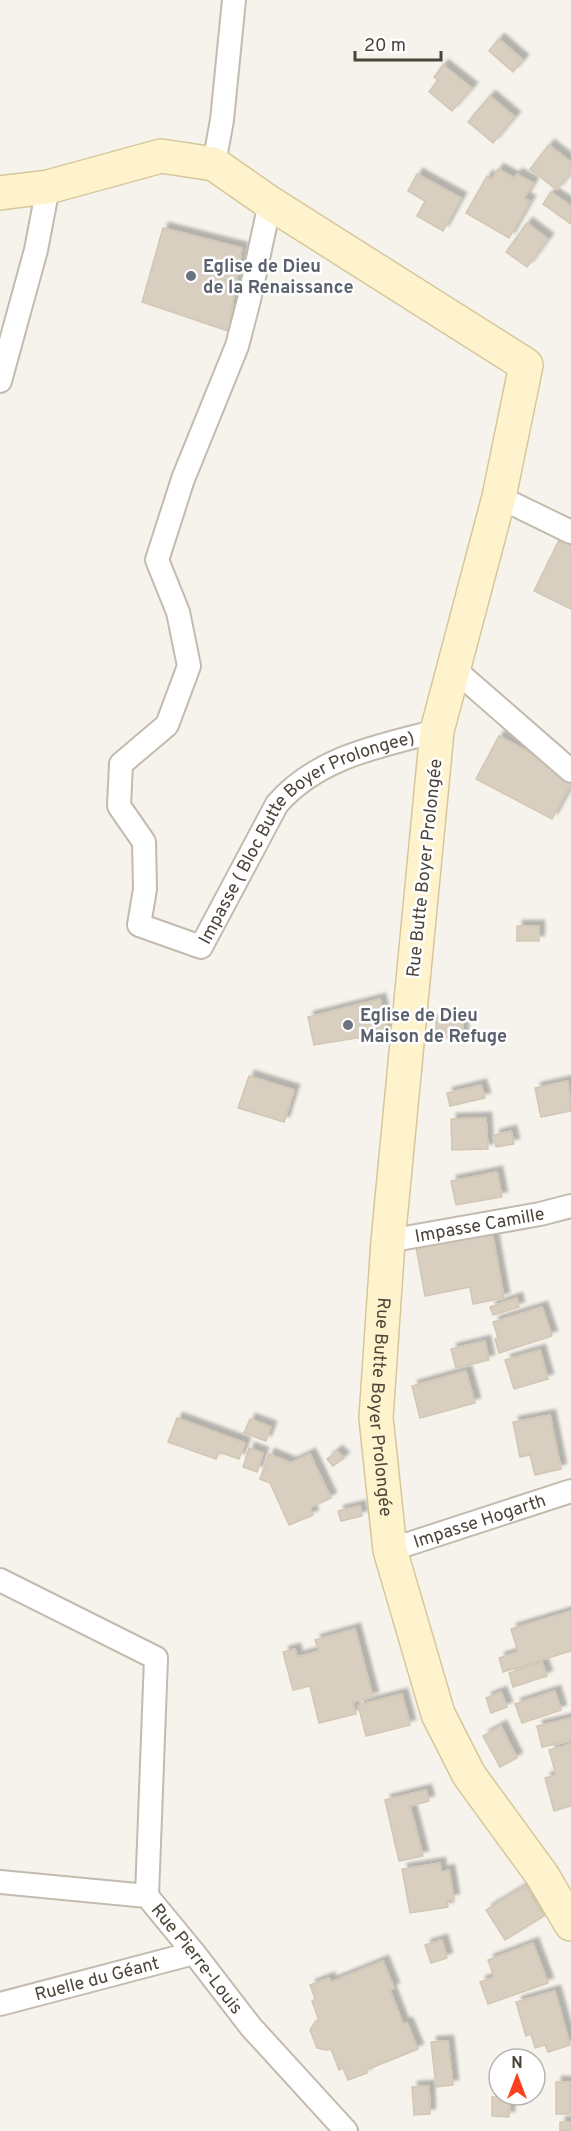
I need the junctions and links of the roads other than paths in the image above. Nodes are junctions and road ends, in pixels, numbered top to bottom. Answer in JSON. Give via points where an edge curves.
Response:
{"nodes":[{"id":1,"x":234,"y":0,"type":"edge"},
{"id":2,"x":214,"y":164,"type":"junction"},
{"id":3,"x":48,"y":187,"type":"junction"},
{"id":4,"x":0,"y":193,"type":"edge"},
{"id":5,"x":270,"y":203,"type":"junction"},
{"id":6,"x":0,"y":381,"type":"edge"},
{"id":7,"x":499,"y":497,"type":"junction"},
{"id":8,"x":571,"y":532,"type":"edge"},
{"id":9,"x":454,"y":669,"type":"junction"},
{"id":10,"x":437,"y":731,"type":"junction"},
{"id":11,"x":571,"y":771,"type":"edge"},
{"id":12,"x":571,"y":1206,"type":"edge"},
{"id":13,"x":388,"y":1242,"type":"junction"},
{"id":14,"x":571,"y":1491,"type":"edge"},
{"id":15,"x":390,"y":1550,"type":"junction"},
{"id":16,"x":0,"y":1580,"type":"edge"},
{"id":17,"x":0,"y":1882,"type":"edge"},
{"id":18,"x":147,"y":1896,"type":"junction"},
{"id":19,"x":571,"y":1924,"type":"edge"},
{"id":20,"x":194,"y":1953,"type":"junction"},
{"id":21,"x":0,"y":2004,"type":"edge"},
{"id":22,"x":346,"y":2131,"type":"edge"}],
"edges":[{"from":1,"to":2,"type":"street"},
{"from":2,"to":3,"type":"street","name":"Rue Butte Boyer Prolongée","via":[[161,156]]},
{"from":2,"to":5,"type":"street","name":"Rue Butte Boyer Prolongée"},
{"from":3,"to":4,"type":"street","name":"Rue Butte Boyer Prolongée"},
{"from":3,"to":6,"type":"street","via":[[36,250]]},
{"from":5,"to":7,"type":"street","name":"Rue Butte Boyer Prolongée","via":[[526,365]]},
{"from":5,"to":10,"type":"street","name":"Impasse ( Bloc Butte Boyer Prolongee)","via":[[237,346],[183,479],[157,560],[178,612],[189,666],[167,725],[121,764],[119,806],[144,842],[145,889],[139,925],[201,947],[277,804],[291,788],[311,773],[358,752]]},
{"from":7,"to":8,"type":"street"},
{"from":7,"to":9,"type":"street","name":"Rue Butte Boyer Prolongée"},
{"from":9,"to":10,"type":"street","name":"Rue Butte Boyer Prolongée"},
{"from":9,"to":11,"type":"street"},
{"from":10,"to":13,"type":"street","name":"Rue Butte Boyer Prolongée"},
{"from":12,"to":13,"type":"street","name":"Impasse Camille"},
{"from":13,"to":15,"type":"street","name":"Rue Butte Boyer Prolongée","via":[[376,1418]]},
{"from":14,"to":15,"type":"street","name":"Impasse Hogarth"},
{"from":15,"to":19,"type":"street","name":"Rue Butte Boyer Prolongée","via":[[438,1714],[470,1775],[542,1875]]},
{"from":16,"to":18,"type":"street","via":[[156,1658]]},
{"from":17,"to":18,"type":"street","name":"Rue Pierre-Louis"},
{"from":18,"to":20,"type":"street","name":"Rue Pierre-Louis"},
{"from":20,"to":21,"type":"street","name":"Ruelle du Géant"},
{"from":20,"to":22,"type":"street","name":"Rue Pierre-Louis","via":[[251,2027]]}]}
